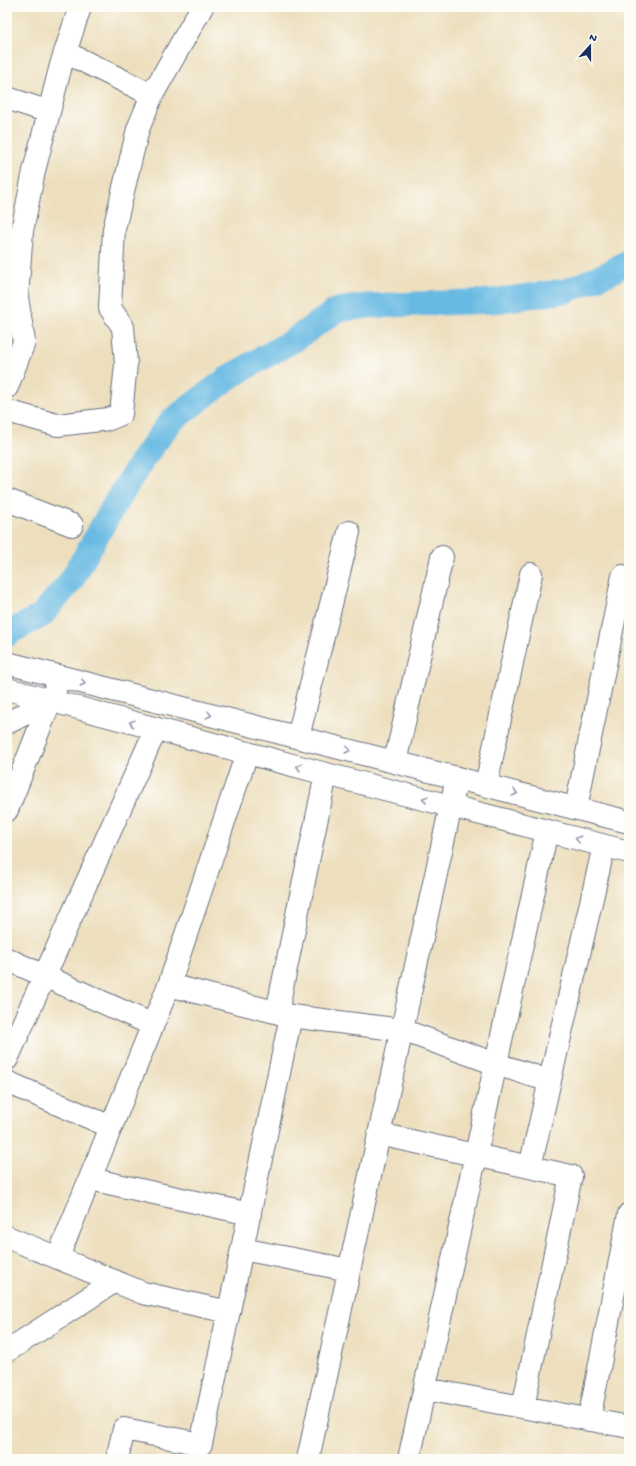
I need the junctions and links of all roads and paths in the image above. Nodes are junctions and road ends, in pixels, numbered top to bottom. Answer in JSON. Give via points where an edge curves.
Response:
{"nodes":[{"id":1,"x":80,"y":7,"type":"edge"},
{"id":2,"x":202,"y":7,"type":"edge"},
{"id":3,"x":65,"y":52,"type":"junction"},
{"id":4,"x":152,"y":95,"type":"junction"},
{"id":5,"x":7,"y":98,"type":"edge"},
{"id":6,"x":49,"y":112,"type":"junction"},
{"id":7,"x":7,"y":387,"type":"edge"},
{"id":8,"x":7,"y":411,"type":"edge"},
{"id":9,"x":7,"y":500,"type":"edge"},
{"id":10,"x":72,"y":525,"type":"dead end"},
{"id":11,"x":348,"y":532,"type":"dead end"},
{"id":12,"x":442,"y":557,"type":"dead end"},
{"id":13,"x":531,"y":574,"type":"dead end"},
{"id":14,"x":623,"y":576,"type":"dead end"},
{"id":15,"x":7,"y":663,"type":"edge"},
{"id":16,"x":53,"y":675,"type":"junction"},
{"id":17,"x":7,"y":690,"type":"edge"},
{"id":18,"x":51,"y":701,"type":"junction"},
{"id":19,"x":7,"y":723,"type":"edge"},
{"id":20,"x":156,"y":729,"type":"junction"},
{"id":21,"x":298,"y":737,"type":"junction"},
{"id":22,"x":248,"y":753,"type":"junction"},
{"id":23,"x":395,"y":762,"type":"junction"},
{"id":24,"x":326,"y":774,"type":"junction"},
{"id":25,"x":457,"y":778,"type":"junction"},
{"id":26,"x":486,"y":785,"type":"junction"},
{"id":27,"x":451,"y":806,"type":"junction"},
{"id":28,"x":576,"y":808,"type":"junction"},
{"id":29,"x":7,"y":810,"type":"edge"},
{"id":30,"x":629,"y":822,"type":"edge"},
{"id":31,"x":547,"y":831,"type":"junction"},
{"id":32,"x":604,"y":846,"type":"junction"},
{"id":33,"x":629,"y":852,"type":"edge"},
{"id":34,"x":7,"y":959,"type":"edge"},
{"id":35,"x":45,"y":976,"type":"junction"},
{"id":36,"x":169,"y":985,"type":"junction"},
{"id":37,"x":284,"y":1014,"type":"junction"},
{"id":38,"x":153,"y":1025,"type":"junction"},
{"id":39,"x":402,"y":1030,"type":"junction"},
{"id":40,"x":7,"y":1059,"type":"edge"},
{"id":41,"x":496,"y":1064,"type":"junction"},
{"id":42,"x":550,"y":1081,"type":"junction"},
{"id":43,"x":7,"y":1082,"type":"edge"},
{"id":44,"x":111,"y":1127,"type":"junction"},
{"id":45,"x":379,"y":1134,"type":"junction"},
{"id":46,"x":476,"y":1155,"type":"junction"},
{"id":47,"x":530,"y":1166,"type":"junction"},
{"id":48,"x":90,"y":1179,"type":"junction"},
{"id":49,"x":250,"y":1214,"type":"junction"},
{"id":50,"x":629,"y":1214,"type":"edge"},
{"id":51,"x":7,"y":1237,"type":"edge"},
{"id":52,"x":242,"y":1249,"type":"junction"},
{"id":53,"x":58,"y":1258,"type":"junction"},
{"id":54,"x":349,"y":1270,"type":"junction"},
{"id":55,"x":116,"y":1281,"type":"junction"},
{"id":56,"x":229,"y":1312,"type":"junction"},
{"id":57,"x":7,"y":1351,"type":"edge"},
{"id":58,"x":425,"y":1389,"type":"junction"},
{"id":59,"x":523,"y":1407,"type":"junction"},
{"id":60,"x":589,"y":1420,"type":"junction"},
{"id":61,"x":629,"y":1427,"type":"edge"},
{"id":62,"x":117,"y":1459,"type":"edge"},
{"id":63,"x":308,"y":1459,"type":"edge"},
{"id":64,"x":409,"y":1459,"type":"edge"}],
"edges":[{"from":1,"to":3,"type":"street"},
{"from":2,"to":4,"type":"street"},
{"from":3,"to":4,"type":"street"},
{"from":3,"to":6,"type":"street"},
{"from":4,"to":8,"type":"street","via":[[138,129],[114,229],[110,308],[123,326],[126,364],[121,414],[109,419],[57,425]]},
{"from":5,"to":6,"type":"street"},
{"from":6,"to":7,"type":"street","via":[[22,230],[17,297],[24,342]]},
{"from":9,"to":10,"type":"street"},
{"from":11,"to":21,"type":"street"},
{"from":12,"to":23,"type":"street"},
{"from":13,"to":26,"type":"street"},
{"from":14,"to":28,"type":"street"},
{"from":15,"to":16,"type":"street"},
{"from":16,"to":18,"type":"street"},
{"from":16,"to":21,"type":"street","one_way":true},
{"from":17,"to":18,"type":"street"},
{"from":18,"to":19,"type":"street"},
{"from":20,"to":18,"type":"street","one_way":true},
{"from":18,"to":29,"type":"street"},
{"from":20,"to":22,"type":"street"},
{"from":20,"to":35,"type":"street"},
{"from":21,"to":23,"type":"street","one_way":true},
{"from":24,"to":22,"type":"street","one_way":true},
{"from":22,"to":36,"type":"street"},
{"from":23,"to":25,"type":"street"},
{"from":27,"to":24,"type":"street","one_way":true},
{"from":24,"to":37,"type":"street"},
{"from":25,"to":26,"type":"street"},
{"from":25,"to":27,"type":"street"},
{"from":26,"to":28,"type":"street","one_way":true},
{"from":27,"to":31,"type":"street"},
{"from":27,"to":39,"type":"street"},
{"from":28,"to":30,"type":"street"},
{"from":32,"to":31,"type":"street","one_way":true},
{"from":31,"to":41,"type":"street"},
{"from":32,"to":33,"type":"street"},
{"from":32,"to":42,"type":"street"},
{"from":34,"to":35,"type":"street"},
{"from":35,"to":38,"type":"street"},
{"from":35,"to":40,"type":"street"},
{"from":36,"to":37,"type":"street"},
{"from":36,"to":38,"type":"street"},
{"from":37,"to":39,"type":"street"},
{"from":37,"to":49,"type":"street"},
{"from":38,"to":44,"type":"street"},
{"from":39,"to":41,"type":"street"},
{"from":39,"to":45,"type":"street"},
{"from":41,"to":42,"type":"street"},
{"from":41,"to":46,"type":"street"},
{"from":42,"to":47,"type":"street"},
{"from":43,"to":44,"type":"street"},
{"from":44,"to":48,"type":"street"},
{"from":45,"to":46,"type":"street"},
{"from":45,"to":54,"type":"street"},
{"from":46,"to":47,"type":"street"},
{"from":46,"to":58,"type":"street"},
{"from":47,"to":59,"type":"street","via":[[571,1176]]},
{"from":48,"to":49,"type":"street"},
{"from":48,"to":53,"type":"street"},
{"from":49,"to":52,"type":"street"},
{"from":50,"to":60,"type":"street"},
{"from":51,"to":53,"type":"street"},
{"from":52,"to":54,"type":"street"},
{"from":52,"to":56,"type":"street"},
{"from":53,"to":55,"type":"street"},
{"from":54,"to":63,"type":"street"},
{"from":55,"to":56,"type":"street","via":[[143,1292]]},
{"from":55,"to":57,"type":"street"},
{"from":56,"to":62,"type":"street","via":[[201,1444],[124,1429]]},
{"from":58,"to":59,"type":"street"},
{"from":58,"to":64,"type":"street"},
{"from":59,"to":60,"type":"street"},
{"from":60,"to":61,"type":"street"}]}
